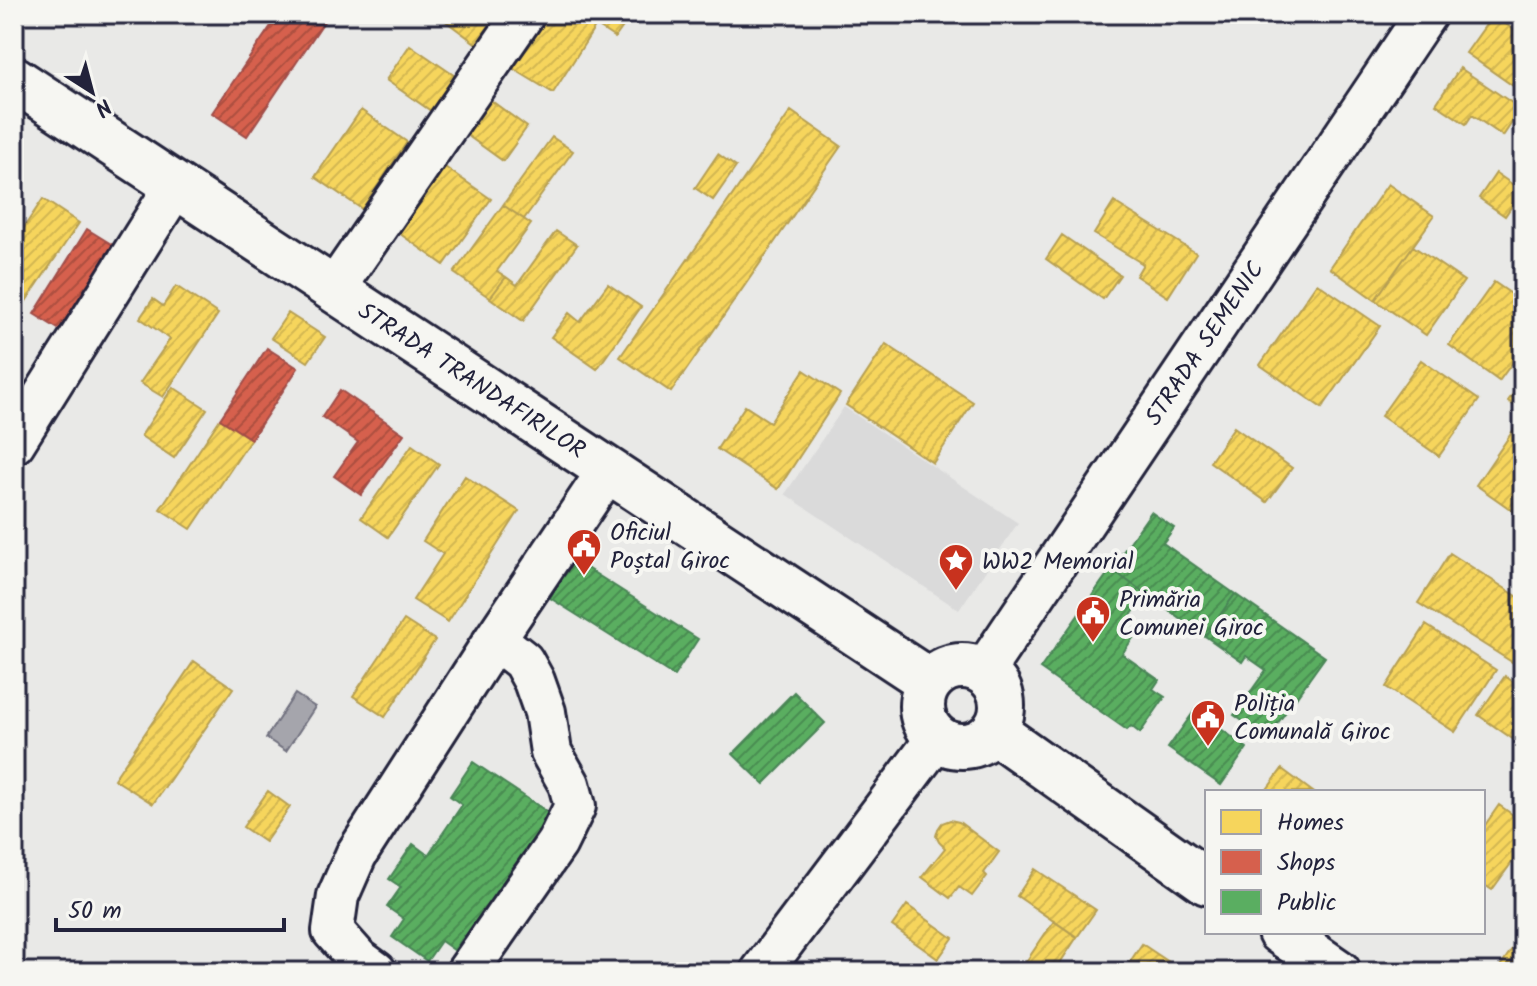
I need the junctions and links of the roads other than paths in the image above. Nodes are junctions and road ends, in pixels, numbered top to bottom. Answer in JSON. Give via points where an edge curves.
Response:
{"nodes":[{"id":1,"x":524,"y":14,"type":"edge"},
{"id":2,"x":1426,"y":14,"type":"edge"},
{"id":3,"x":14,"y":79,"type":"edge"},
{"id":4,"x":176,"y":185,"type":"junction"},
{"id":5,"x":334,"y":289,"type":"junction"},
{"id":6,"x":14,"y":443,"type":"edge"},
{"id":7,"x":609,"y":469,"type":"junction"},
{"id":8,"x":495,"y":639,"type":"junction"},
{"id":9,"x":983,"y":672,"type":"junction"},
{"id":10,"x":930,"y":682,"type":"junction"},
{"id":11,"x":994,"y":731,"type":"junction"},
{"id":12,"x":937,"y":738,"type":"junction"},
{"id":13,"x":1205,"y":881,"type":"edge"},
{"id":14,"x":1283,"y":934,"type":"edge"},
{"id":15,"x":376,"y":972,"type":"edge"},
{"id":16,"x":467,"y":972,"type":"edge"},
{"id":17,"x":761,"y":972,"type":"edge"},
{"id":18,"x":1338,"y":972,"type":"edge"}],
"edges":[{"from":1,"to":5,"type":"street"},
{"from":2,"to":9,"type":"street","name":"STRADA SEMENIC"},
{"from":3,"to":4,"type":"main road","name":"STRADA TRANDAFIRILOR"},
{"from":4,"to":5,"type":"main road","name":"STRADA TRANDAFIRILOR"},
{"from":4,"to":6,"type":"street"},
{"from":5,"to":7,"type":"main road","name":"STRADA TRANDAFIRILOR"},
{"from":7,"to":8,"type":"street"},
{"from":7,"to":10,"type":"main road","name":"STRADA TRANDAFIRILOR"},
{"from":8,"to":15,"type":"street","via":[[356,855],[338,896],[333,931]]},
{"from":8,"to":16,"type":"street","via":[[523,661],[534,681],[551,752],[575,806],[557,843]]},
{"from":9,"to":10,"type":"main road","via":[[949,668]]},
{"from":9,"to":11,"type":"main road","via":[[993,681],[1002,706]]},
{"from":10,"to":12,"type":"main road","via":[[923,717]]},
{"from":11,"to":12,"type":"main road","via":[[973,745]]},
{"from":11,"to":13,"type":"main road"},
{"from":12,"to":17,"type":"street"},
{"from":14,"to":18,"type":"main road"}]}
